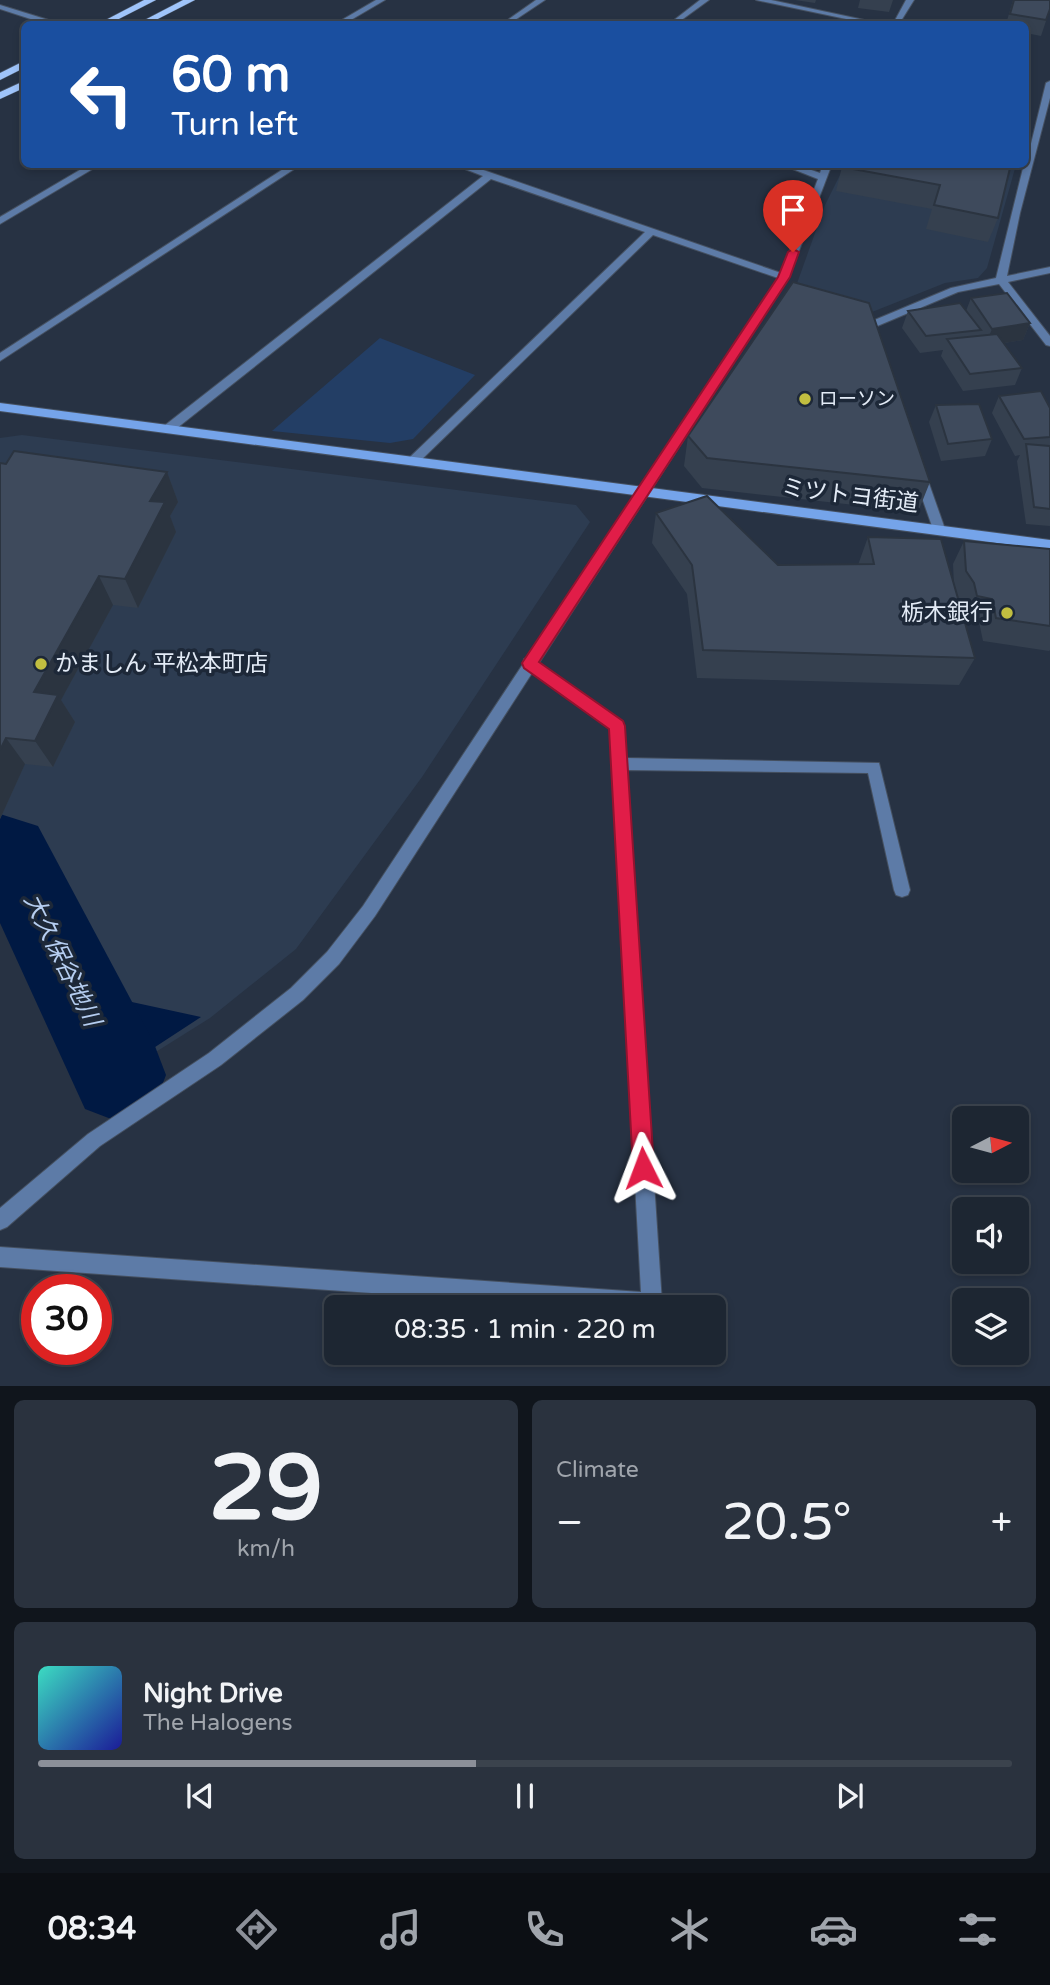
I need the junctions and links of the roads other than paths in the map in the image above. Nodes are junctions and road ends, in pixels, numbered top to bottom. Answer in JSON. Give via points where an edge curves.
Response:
{"nodes":[{"id":1,"x":151,"y":0,"type":"edge"},
{"id":2,"x":190,"y":0,"type":"edge"},
{"id":3,"x":380,"y":0,"type":"edge"},
{"id":4,"x":541,"y":0,"type":"edge"},
{"id":5,"x":705,"y":0,"type":"edge"},
{"id":6,"x":760,"y":0,"type":"edge"},
{"id":7,"x":910,"y":0,"type":"edge"},
{"id":8,"x":0,"y":7,"type":"edge"},
{"id":9,"x":43,"y":21,"type":"edge"},
{"id":10,"x":109,"y":21,"type":"edge"},
{"id":11,"x":148,"y":21,"type":"edge"},
{"id":12,"x":343,"y":21,"type":"edge"},
{"id":13,"x":510,"y":21,"type":"edge"},
{"id":14,"x":676,"y":21,"type":"edge"},
{"id":15,"x":858,"y":21,"type":"edge"},
{"id":16,"x":898,"y":21,"type":"edge"},
{"id":17,"x":21,"y":66,"type":"edge"},
{"id":18,"x":0,"y":77,"type":"edge"},
{"id":19,"x":1050,"y":82,"type":"edge"},
{"id":20,"x":21,"y":86,"type":"edge"},
{"id":21,"x":0,"y":96,"type":"edge"},
{"id":22,"x":1029,"y":161,"type":"edge"},
{"id":23,"x":90,"y":168,"type":"edge"},
{"id":24,"x":292,"y":168,"type":"edge"},
{"id":25,"x":467,"y":168,"type":"edge"},
{"id":26,"x":796,"y":168,"type":"edge"},
{"id":27,"x":826,"y":168,"type":"edge"},
{"id":28,"x":1027,"y":168,"type":"edge"},
{"id":29,"x":489,"y":176,"type":"junction"},
{"id":30,"x":822,"y":177,"type":"junction"},
{"id":31,"x":0,"y":221,"type":"edge"},
{"id":32,"x":652,"y":232,"type":"junction"},
{"id":33,"x":1050,"y":270,"type":"edge"},
{"id":34,"x":784,"y":277,"type":"junction"},
{"id":35,"x":1002,"y":280,"type":"junction"},
{"id":36,"x":1050,"y":343,"type":"edge"},
{"id":37,"x":878,"y":351,"type":"edge"},
{"id":38,"x":0,"y":358,"type":"edge"},
{"id":39,"x":0,"y":407,"type":"edge"},
{"id":40,"x":168,"y":429,"type":"junction"},
{"id":41,"x":413,"y":461,"type":"junction"},
{"id":42,"x":917,"y":465,"type":"edge"},
{"id":43,"x":645,"y":492,"type":"junction"},
{"id":44,"x":939,"y":529,"type":"junction"},
{"id":45,"x":1050,"y":545,"type":"edge"},
{"id":46,"x":529,"y":663,"type":"junction"},
{"id":47,"x":620,"y":764,"type":"junction"},
{"id":48,"x":902,"y":890,"type":"dead end"},
{"id":49,"x":0,"y":1220,"type":"edge"},
{"id":50,"x":0,"y":1257,"type":"edge"}],
"edges":[{"from":1,"to":10,"type":"main road"},
{"from":2,"to":11,"type":"main road"},
{"from":3,"to":12,"type":"street"},
{"from":4,"to":13,"type":"street"},
{"from":5,"to":14,"type":"street"},
{"from":6,"to":15,"type":"street"},
{"from":7,"to":16,"type":"street"},
{"from":8,"to":9,"type":"street"},
{"from":17,"to":18,"type":"main road"},
{"from":19,"to":22,"type":"street"},
{"from":20,"to":21,"type":"main road"},
{"from":23,"to":31,"type":"street"},
{"from":24,"to":38,"type":"street"},
{"from":25,"to":29,"type":"street"},
{"from":26,"to":30,"type":"street"},
{"from":27,"to":30,"type":"street"},
{"from":28,"to":35,"type":"street"},
{"from":29,"to":32,"type":"street"},
{"from":29,"to":40,"type":"street"},
{"from":30,"to":34,"type":"street"},
{"from":32,"to":34,"type":"street"},
{"from":32,"to":41,"type":"street"},
{"from":33,"to":35,"type":"street"},
{"from":34,"to":43,"type":"street"},
{"from":35,"to":36,"type":"street"},
{"from":35,"to":37,"type":"street","via":[[955,290],[869,326]]},
{"from":39,"to":40,"type":"street","name":"ミツトヨ街道"},
{"from":40,"to":41,"type":"street","name":"ミツトヨ街道"},
{"from":41,"to":43,"type":"street","name":"ミツトヨ街道"},
{"from":42,"to":44,"type":"street"},
{"from":43,"to":44,"type":"street","name":"ミツトヨ街道"},
{"from":43,"to":46,"type":"street"},
{"from":44,"to":45,"type":"street","name":"ミツトヨ街道"},
{"from":46,"to":47,"type":"street","via":[[617,726]]},
{"from":46,"to":49,"type":"street","via":[[369,911],[333,958],[296,995],[215,1059],[94,1140]]},
{"from":47,"to":48,"type":"street","via":[[874,767]]},
{"from":47,"to":50,"type":"street","via":[[652,1303]]}]}
